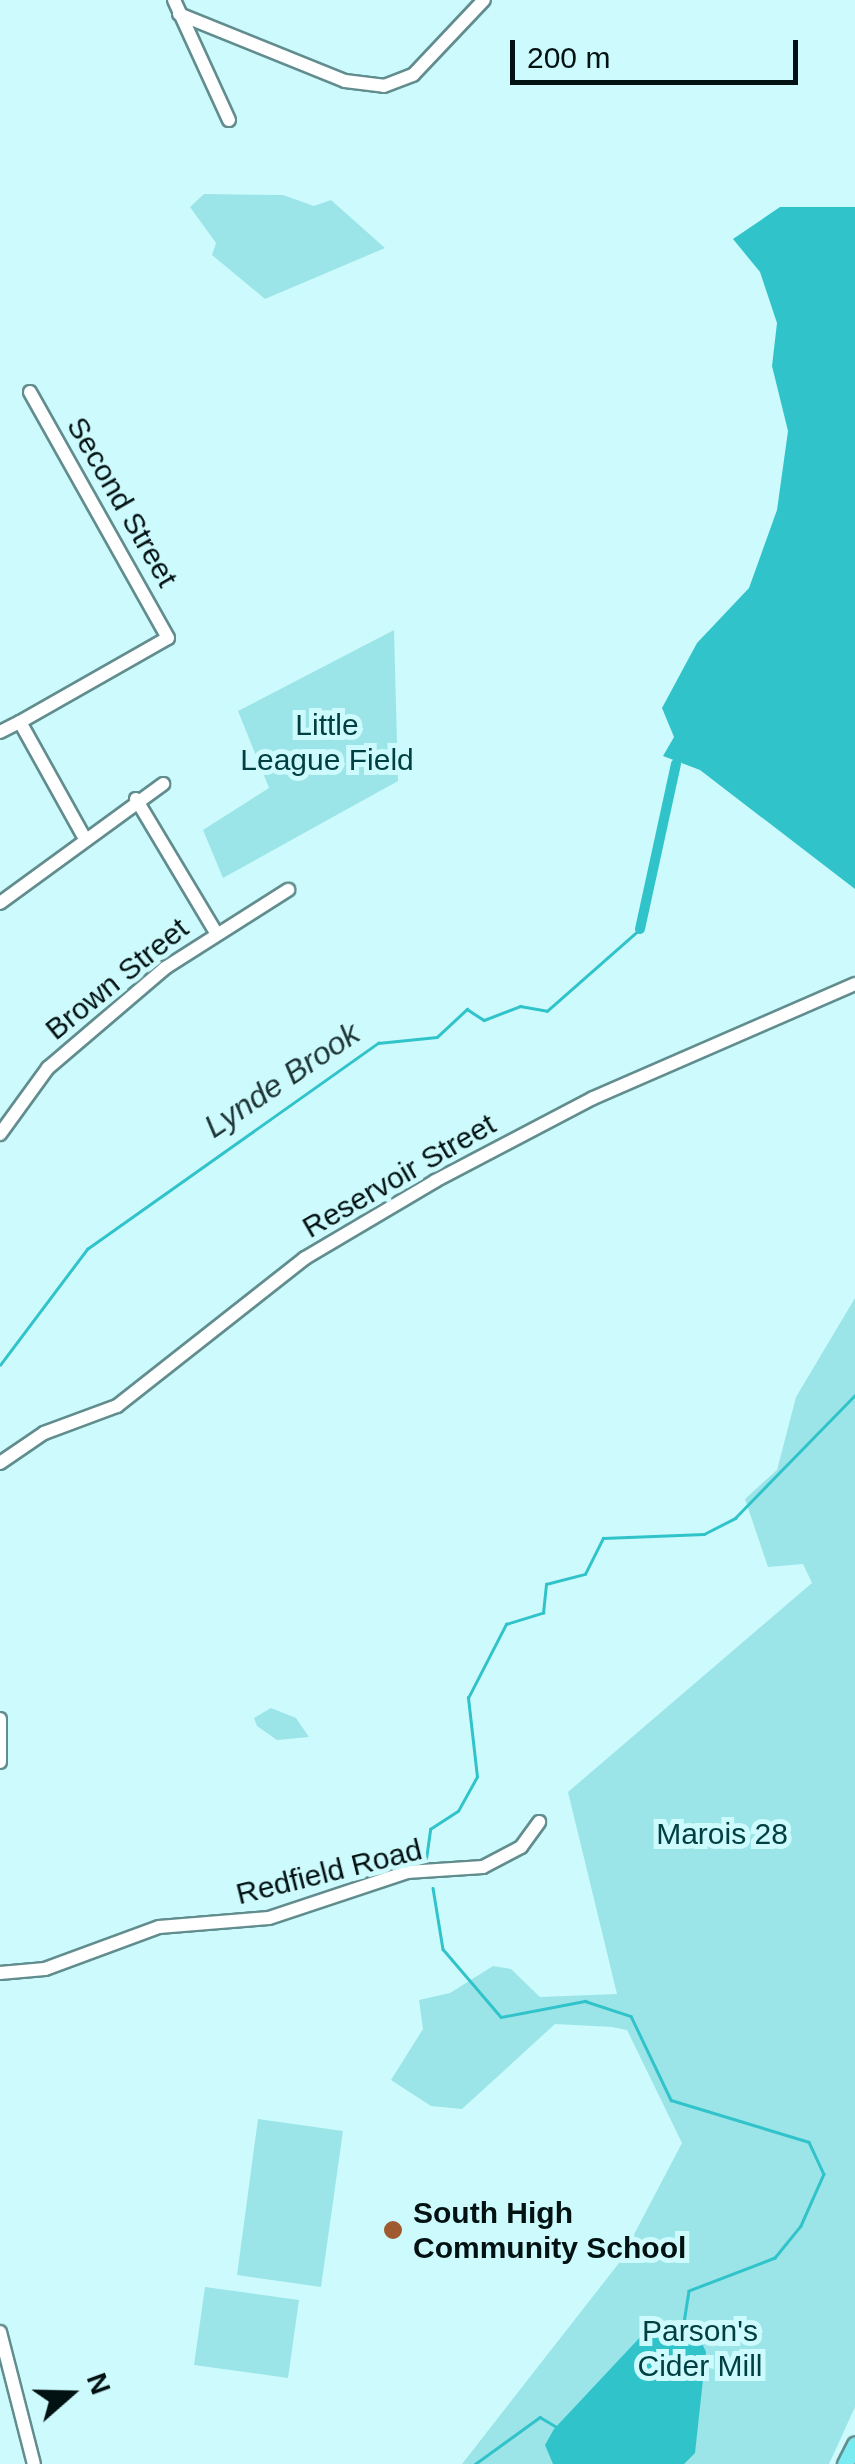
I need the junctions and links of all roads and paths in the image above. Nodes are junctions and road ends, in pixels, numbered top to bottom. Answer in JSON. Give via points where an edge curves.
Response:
{"nodes":[{"id":1,"x":174,"y":0,"type":"edge"},
{"id":2,"x":484,"y":0,"type":"edge"},
{"id":3,"x":179,"y":14,"type":"junction"},
{"id":4,"x":230,"y":120,"type":"dead end"},
{"id":5,"x":30,"y":392,"type":"dead end"},
{"id":6,"x":20,"y":722,"type":"junction"},
{"id":7,"x":0,"y":732,"type":"edge"},
{"id":8,"x":163,"y":784,"type":"dead end"},
{"id":9,"x":136,"y":799,"type":"junction"},
{"id":10,"x":83,"y":834,"type":"junction"},
{"id":11,"x":288,"y":890,"type":"dead end"},
{"id":12,"x":0,"y":903,"type":"edge"},
{"id":13,"x":215,"y":931,"type":"junction"},
{"id":14,"x":855,"y":984,"type":"edge"},
{"id":15,"x":0,"y":1134,"type":"edge"},
{"id":16,"x":0,"y":1463,"type":"edge"},
{"id":17,"x":0,"y":1719,"type":"edge"},
{"id":18,"x":0,"y":1762,"type":"edge"},
{"id":19,"x":539,"y":1822,"type":"dead end"},
{"id":20,"x":0,"y":1973,"type":"edge"},
{"id":21,"x":0,"y":2332,"type":"edge"},
{"id":22,"x":855,"y":2444,"type":"edge"},
{"id":23,"x":34,"y":2464,"type":"edge"},
{"id":24,"x":845,"y":2464,"type":"edge"}],
"edges":[{"from":1,"to":3,"type":"street"},
{"from":2,"to":3,"type":"street","via":[[413,75],[384,86],[345,82]]},
{"from":3,"to":4,"type":"street"},
{"from":5,"to":6,"type":"street","name":"Second Street","via":[[168,638]]},
{"from":6,"to":7,"type":"street"},
{"from":6,"to":10,"type":"street"},
{"from":8,"to":9,"type":"street"},
{"from":9,"to":10,"type":"street"},
{"from":9,"to":13,"type":"street"},
{"from":10,"to":12,"type":"street"},
{"from":11,"to":13,"type":"street","name":"Brown Street"},
{"from":13,"to":15,"type":"street","name":"Brown Street","via":[[48,1068]]},
{"from":14,"to":16,"type":"street","name":"Reservoir Street","via":[[455,1170],[305,1258],[116,1406],[44,1433]]},
{"from":17,"to":18,"type":"street"},
{"from":19,"to":20,"type":"street","name":"Redfield Road","via":[[521,1847],[483,1867],[416,1870],[269,1918],[160,1927],[45,1970]]},
{"from":21,"to":23,"type":"street"},
{"from":22,"to":24,"type":"main road"}]}
